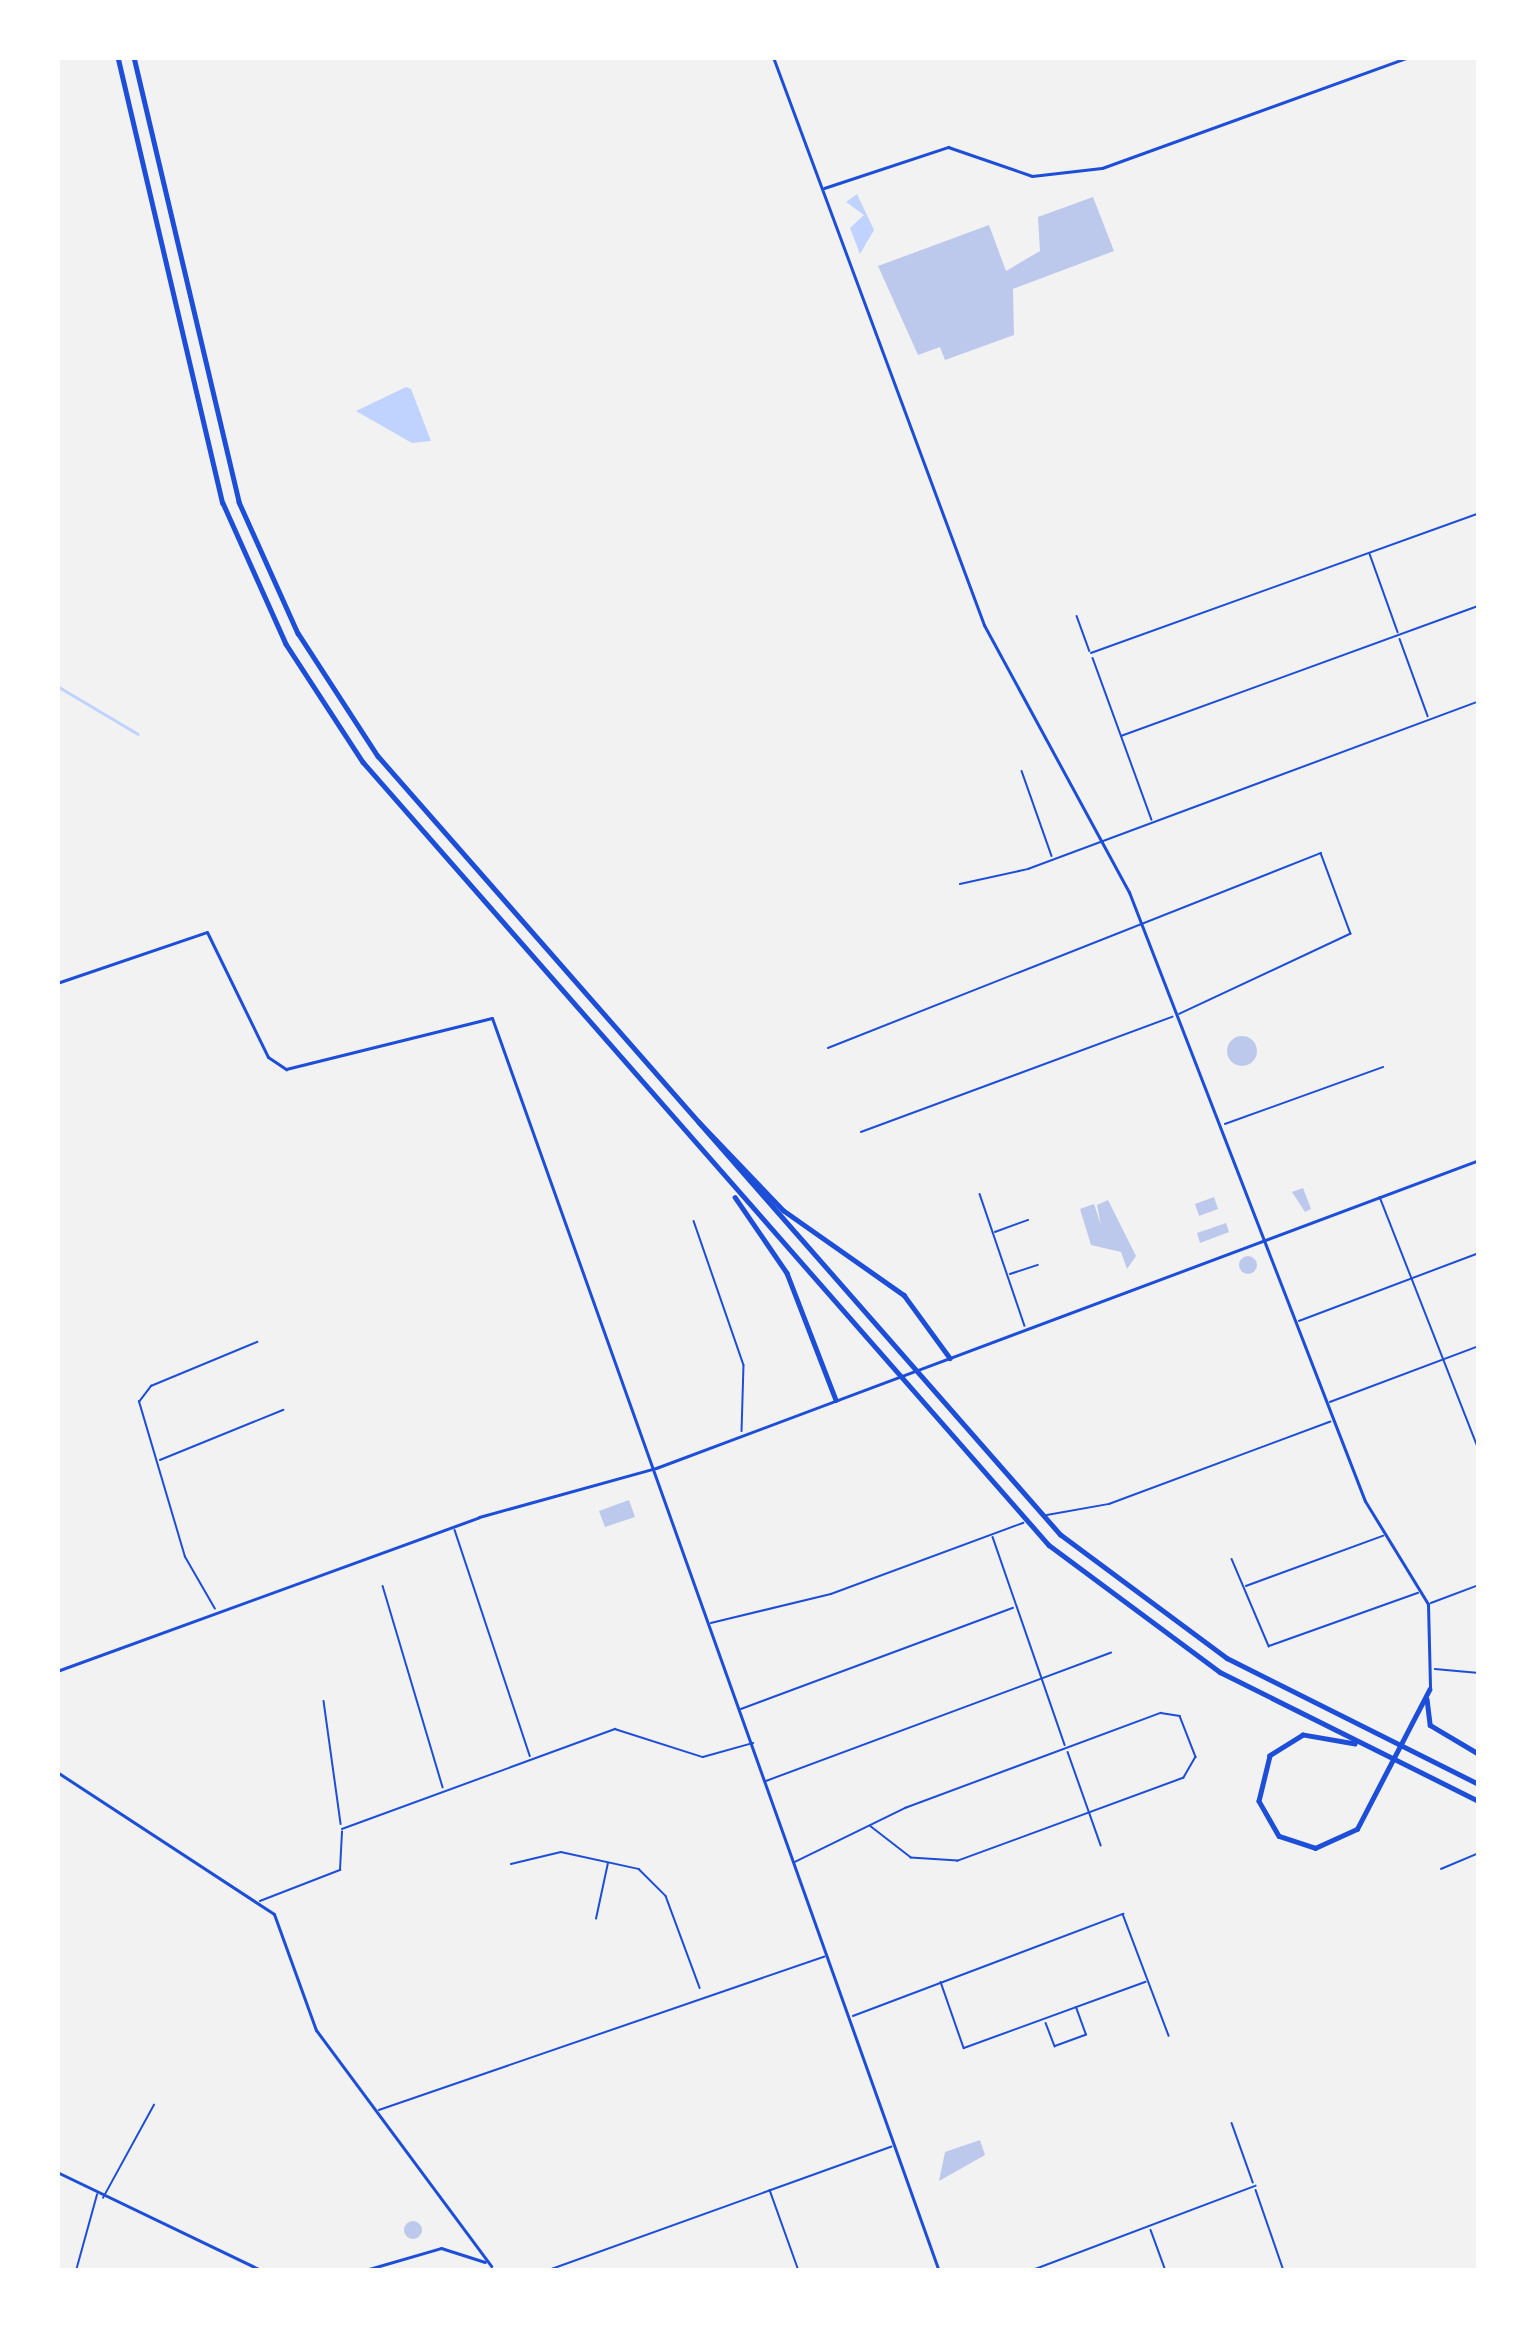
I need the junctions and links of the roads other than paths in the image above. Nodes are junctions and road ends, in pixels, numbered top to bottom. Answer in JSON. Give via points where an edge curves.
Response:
{"nodes":[{"id":1,"x":118,"y":57,"type":"edge"},
{"id":2,"x":134,"y":57,"type":"edge"},
{"id":3,"x":773,"y":57,"type":"edge"},
{"id":4,"x":1409,"y":57,"type":"edge"},
{"id":5,"x":822,"y":189,"type":"junction"},
{"id":6,"x":1479,"y":513,"type":"edge"},
{"id":7,"x":1369,"y":553,"type":"junction"},
{"id":8,"x":1479,"y":606,"type":"edge"},
{"id":9,"x":1077,"y":616,"type":"dead end"},
{"id":10,"x":1399,"y":635,"type":"junction"},
{"id":11,"x":1091,"y":653,"type":"junction"},
{"id":12,"x":1479,"y":701,"type":"edge"},
{"id":13,"x":1430,"y":720,"type":"junction"},
{"id":14,"x":1121,"y":736,"type":"junction"},
{"id":15,"x":1022,"y":771,"type":"dead end"},
{"id":16,"x":1153,"y":824,"type":"junction"},
{"id":17,"x":1105,"y":841,"type":"junction"},
{"id":18,"x":1054,"y":860,"type":"junction"},
{"id":19,"x":960,"y":884,"type":"dead end"},
{"id":20,"x":1145,"y":929,"type":"junction"},
{"id":21,"x":57,"y":983,"type":"edge"},
{"id":22,"x":1178,"y":1015,"type":"junction"},
{"id":23,"x":827,"y":1048,"type":"dead end"},
{"id":24,"x":1383,"y":1067,"type":"dead end"},
{"id":25,"x":684,"y":1108,"type":"junction"},
{"id":26,"x":1221,"y":1125,"type":"junction"},
{"id":27,"x":861,"y":1132,"type":"dead end"},
{"id":28,"x":1479,"y":1160,"type":"edge"},
{"id":29,"x":718,"y":1173,"type":"junction"},
{"id":30,"x":980,"y":1194,"type":"dead end"},
{"id":31,"x":1380,"y":1197,"type":"junction"},
{"id":32,"x":1028,"y":1220,"type":"dead end"},
{"id":33,"x":694,"y":1221,"type":"dead end"},
{"id":34,"x":992,"y":1234,"type":"junction"},
{"id":35,"x":1265,"y":1241,"type":"junction"},
{"id":36,"x":1479,"y":1253,"type":"edge"},
{"id":37,"x":1037,"y":1265,"type":"dead end"},
{"id":38,"x":1007,"y":1276,"type":"junction"},
{"id":39,"x":1411,"y":1278,"type":"junction"},
{"id":40,"x":1295,"y":1322,"type":"junction"},
{"id":41,"x":1027,"y":1329,"type":"junction"},
{"id":42,"x":257,"y":1342,"type":"dead end"},
{"id":43,"x":1479,"y":1346,"type":"edge"},
{"id":44,"x":950,"y":1358,"type":"junction"},
{"id":45,"x":1443,"y":1360,"type":"junction"},
{"id":46,"x":836,"y":1400,"type":"junction"},
{"id":47,"x":1327,"y":1403,"type":"junction"},
{"id":48,"x":283,"y":1410,"type":"dead end"},
{"id":49,"x":1334,"y":1420,"type":"junction"},
{"id":50,"x":743,"y":1435,"type":"junction"},
{"id":51,"x":1479,"y":1450,"type":"edge"},
{"id":52,"x":157,"y":1462,"type":"junction"},
{"id":53,"x":656,"y":1468,"type":"junction"},
{"id":54,"x":453,"y":1526,"type":"junction"},
{"id":55,"x":992,"y":1534,"type":"junction"},
{"id":56,"x":1384,"y":1536,"type":"junction"},
{"id":57,"x":1232,"y":1559,"type":"dead end"},
{"id":58,"x":383,"y":1586,"type":"dead end"},
{"id":59,"x":1479,"y":1586,"type":"edge"},
{"id":60,"x":1243,"y":1587,"type":"junction"},
{"id":61,"x":1421,"y":1592,"type":"junction"},
{"id":62,"x":1427,"y":1604,"type":"junction"},
{"id":63,"x":1017,"y":1606,"type":"junction"},
{"id":64,"x":216,"y":1613,"type":"junction"},
{"id":65,"x":710,"y":1623,"type":"junction"},
{"id":66,"x":1111,"y":1653,"type":"dead end"},
{"id":67,"x":1435,"y":1670,"type":"junction"},
{"id":68,"x":57,"y":1672,"type":"edge"},
{"id":69,"x":1479,"y":1673,"type":"edge"},
{"id":70,"x":1042,"y":1678,"type":"junction"},
{"id":71,"x":1429,"y":1690,"type":"junction"},
{"id":72,"x":324,"y":1701,"type":"dead end"},
{"id":73,"x":741,"y":1709,"type":"junction"},
{"id":74,"x":753,"y":1743,"type":"junction"},
{"id":75,"x":1066,"y":1748,"type":"junction"},
{"id":76,"x":1377,"y":1752,"type":"junction"},
{"id":77,"x":1479,"y":1754,"type":"edge"},
{"id":78,"x":531,"y":1760,"type":"junction"},
{"id":79,"x":57,"y":1772,"type":"edge"},
{"id":80,"x":766,"y":1781,"type":"junction"},
{"id":81,"x":1479,"y":1784,"type":"edge"},
{"id":82,"x":445,"y":1791,"type":"junction"},
{"id":83,"x":1479,"y":1801,"type":"edge"},
{"id":84,"x":1089,"y":1812,"type":"junction"},
{"id":85,"x":871,"y":1827,"type":"junction"},
{"id":86,"x":342,"y":1829,"type":"junction"},
{"id":87,"x":1100,"y":1845,"type":"dead end"},
{"id":88,"x":1479,"y":1853,"type":"edge"},
{"id":89,"x":608,"y":1859,"type":"junction"},
{"id":90,"x":795,"y":1862,"type":"junction"},
{"id":91,"x":511,"y":1864,"type":"dead end"},
{"id":92,"x":1442,"y":1869,"type":"dead end"},
{"id":93,"x":260,"y":1901,"type":"junction"},
{"id":94,"x":596,"y":1919,"type":"dead end"},
{"id":95,"x":828,"y":1956,"type":"junction"},
{"id":96,"x":1149,"y":1981,"type":"junction"},
{"id":97,"x":941,"y":1982,"type":"junction"},
{"id":98,"x":701,"y":1992,"type":"junction"},
{"id":99,"x":1076,"y":2008,"type":"junction"},
{"id":100,"x":849,"y":2018,"type":"junction"},
{"id":101,"x":1045,"y":2019,"type":"junction"},
{"id":102,"x":1168,"y":2036,"type":"dead end"},
{"id":103,"x":154,"y":2105,"type":"dead end"},
{"id":104,"x":372,"y":2114,"type":"junction"},
{"id":105,"x":1232,"y":2123,"type":"dead end"},
{"id":106,"x":894,"y":2145,"type":"junction"},
{"id":107,"x":57,"y":2172,"type":"edge"},
{"id":108,"x":1255,"y":2186,"type":"junction"},
{"id":109,"x":770,"y":2190,"type":"junction"},
{"id":110,"x":100,"y":2196,"type":"junction"},
{"id":111,"x":1150,"y":2226,"type":"junction"},
{"id":112,"x":460,"y":2232,"type":"junction"},
{"id":113,"x":451,"y":2248,"type":"junction"},
{"id":114,"x":388,"y":2263,"type":"junction"},
{"id":115,"x":1050,"y":2263,"type":"junction"},
{"id":116,"x":491,"y":2266,"type":"junction"},
{"id":117,"x":76,"y":2271,"type":"edge"},
{"id":118,"x":263,"y":2271,"type":"edge"},
{"id":119,"x":362,"y":2271,"type":"edge"},
{"id":120,"x":391,"y":2271,"type":"edge"},
{"id":121,"x":498,"y":2271,"type":"edge"},
{"id":122,"x":545,"y":2271,"type":"edge"},
{"id":123,"x":800,"y":2271,"type":"edge"},
{"id":124,"x":938,"y":2271,"type":"edge"},
{"id":125,"x":1030,"y":2271,"type":"edge"},
{"id":126,"x":1053,"y":2271,"type":"edge"},
{"id":127,"x":1166,"y":2271,"type":"edge"},
{"id":128,"x":1284,"y":2271,"type":"edge"}],
"edges":[{"from":1,"to":29,"type":"highway","via":[[203,439],[275,625],[380,784]]},
{"from":2,"to":25,"type":"highway","via":[[218,435],[298,633],[388,768]]},
{"from":3,"to":5,"type":"street"},
{"from":4,"to":5,"type":"street","via":[[1102,167],[1032,176],[948,147]]},
{"from":5,"to":17,"type":"street","via":[[984,625]]},
{"from":6,"to":7,"type":"street"},
{"from":7,"to":10,"type":"street"},
{"from":7,"to":11,"type":"street"},
{"from":8,"to":10,"type":"street"},
{"from":9,"to":11,"type":"street"},
{"from":10,"to":13,"type":"street"},
{"from":10,"to":14,"type":"street"},
{"from":11,"to":14,"type":"street"},
{"from":12,"to":13,"type":"street"},
{"from":13,"to":16,"type":"street"},
{"from":14,"to":16,"type":"street"},
{"from":15,"to":18,"type":"street"},
{"from":16,"to":17,"type":"street"},
{"from":17,"to":18,"type":"street"},
{"from":17,"to":20,"type":"street"},
{"from":18,"to":19,"type":"street"},
{"from":20,"to":22,"type":"street"},
{"from":20,"to":22,"type":"street","via":[[1322,853],[1351,934]]},
{"from":20,"to":23,"type":"street"},
{"from":21,"to":53,"type":"street","via":[[207,932],[268,1057],[286,1069],[492,1018]]},
{"from":22,"to":26,"type":"street"},
{"from":22,"to":27,"type":"street"},
{"from":24,"to":26,"type":"street"},
{"from":25,"to":44,"type":"highway","via":[[783,1210],[904,1295]]},
{"from":25,"to":81,"type":"highway","via":[[1060,1534],[1205,1645]]},
{"from":26,"to":35,"type":"street"},
{"from":28,"to":31,"type":"street"},
{"from":29,"to":46,"type":"highway","via":[[788,1273]]},
{"from":29,"to":76,"type":"highway","via":[[1072,1566],[1209,1666]]},
{"from":30,"to":34,"type":"street"},
{"from":31,"to":35,"type":"street"},
{"from":31,"to":39,"type":"street"},
{"from":32,"to":34,"type":"street"},
{"from":33,"to":50,"type":"street","via":[[744,1364]]},
{"from":34,"to":38,"type":"street"},
{"from":35,"to":40,"type":"street"},
{"from":35,"to":41,"type":"street"},
{"from":36,"to":39,"type":"street"},
{"from":37,"to":38,"type":"street"},
{"from":38,"to":41,"type":"street"},
{"from":39,"to":40,"type":"street"},
{"from":39,"to":45,"type":"street"},
{"from":40,"to":47,"type":"street"},
{"from":41,"to":44,"type":"street"},
{"from":42,"to":52,"type":"street","via":[[143,1394]]},
{"from":43,"to":45,"type":"street"},
{"from":44,"to":46,"type":"street"},
{"from":45,"to":47,"type":"street"},
{"from":45,"to":51,"type":"street"},
{"from":46,"to":50,"type":"street"},
{"from":47,"to":49,"type":"street"},
{"from":48,"to":52,"type":"street"},
{"from":49,"to":55,"type":"street"},
{"from":49,"to":56,"type":"street"},
{"from":50,"to":53,"type":"street"},
{"from":52,"to":64,"type":"street"},
{"from":53,"to":54,"type":"street"},
{"from":53,"to":65,"type":"street"},
{"from":54,"to":64,"type":"street"},
{"from":54,"to":78,"type":"street"},
{"from":55,"to":63,"type":"street"},
{"from":55,"to":65,"type":"street","via":[[823,1597]]},
{"from":56,"to":60,"type":"street"},
{"from":56,"to":61,"type":"street"},
{"from":57,"to":60,"type":"street"},
{"from":58,"to":82,"type":"street"},
{"from":59,"to":62,"type":"street"},
{"from":60,"to":61,"type":"street","via":[[1263,1642]]},
{"from":61,"to":62,"type":"street"},
{"from":62,"to":67,"type":"street"},
{"from":63,"to":70,"type":"street"},
{"from":63,"to":73,"type":"street"},
{"from":64,"to":68,"type":"street"},
{"from":65,"to":73,"type":"street"},
{"from":66,"to":70,"type":"street"},
{"from":67,"to":69,"type":"street"},
{"from":67,"to":71,"type":"street"},
{"from":70,"to":75,"type":"street"},
{"from":70,"to":80,"type":"street"},
{"from":71,"to":76,"type":"highway","via":[[1350,1836],[1306,1847],[1268,1824],[1260,1777],[1284,1743],[1322,1734]]},
{"from":71,"to":77,"type":"highway","via":[[1430,1726]]},
{"from":72,"to":86,"type":"street"},
{"from":73,"to":74,"type":"street"},
{"from":74,"to":78,"type":"street","via":[[703,1757],[616,1729]]},
{"from":74,"to":80,"type":"street"},
{"from":75,"to":84,"type":"street"},
{"from":75,"to":84,"type":"street","via":[[1172,1711],[1196,1757],[1190,1774]]},
{"from":75,"to":85,"type":"street"},
{"from":76,"to":83,"type":"highway"},
{"from":78,"to":82,"type":"street"},
{"from":79,"to":93,"type":"street"},
{"from":80,"to":90,"type":"street"},
{"from":82,"to":86,"type":"street"},
{"from":84,"to":85,"type":"street","via":[[940,1863],[903,1854]]},
{"from":84,"to":87,"type":"street"},
{"from":85,"to":90,"type":"street"},
{"from":86,"to":93,"type":"street","via":[[340,1870]]},
{"from":88,"to":92,"type":"street"},
{"from":89,"to":91,"type":"street","via":[[561,1852]]},
{"from":89,"to":94,"type":"street"},
{"from":89,"to":98,"type":"street","via":[[660,1887]]},
{"from":90,"to":95,"type":"street"},
{"from":93,"to":104,"type":"street","via":[[286,1931],[316,2030]]},
{"from":95,"to":98,"type":"street"},
{"from":95,"to":100,"type":"street"},
{"from":96,"to":97,"type":"street","via":[[1123,1913]]},
{"from":96,"to":99,"type":"street"},
{"from":96,"to":102,"type":"street"},
{"from":97,"to":100,"type":"street"},
{"from":97,"to":101,"type":"street","via":[[966,2048]]},
{"from":98,"to":104,"type":"street"},
{"from":99,"to":101,"type":"street"},
{"from":99,"to":101,"type":"street","via":[[1086,2036],[1055,2046]]},
{"from":100,"to":106,"type":"street"},
{"from":103,"to":110,"type":"street"},
{"from":104,"to":112,"type":"street"},
{"from":105,"to":108,"type":"street"},
{"from":106,"to":109,"type":"street"},
{"from":106,"to":124,"type":"street"},
{"from":107,"to":110,"type":"street"},
{"from":108,"to":111,"type":"street"},
{"from":108,"to":128,"type":"street"},
{"from":109,"to":122,"type":"street"},
{"from":109,"to":123,"type":"street"},
{"from":110,"to":117,"type":"street"},
{"from":110,"to":118,"type":"street"},
{"from":111,"to":115,"type":"street"},
{"from":111,"to":127,"type":"street"},
{"from":112,"to":113,"type":"street"},
{"from":112,"to":116,"type":"street"},
{"from":113,"to":114,"type":"street"},
{"from":113,"to":116,"type":"street"},
{"from":114,"to":119,"type":"street"},
{"from":114,"to":120,"type":"street"},
{"from":115,"to":125,"type":"street"},
{"from":115,"to":126,"type":"street"},
{"from":116,"to":121,"type":"street"}]}
